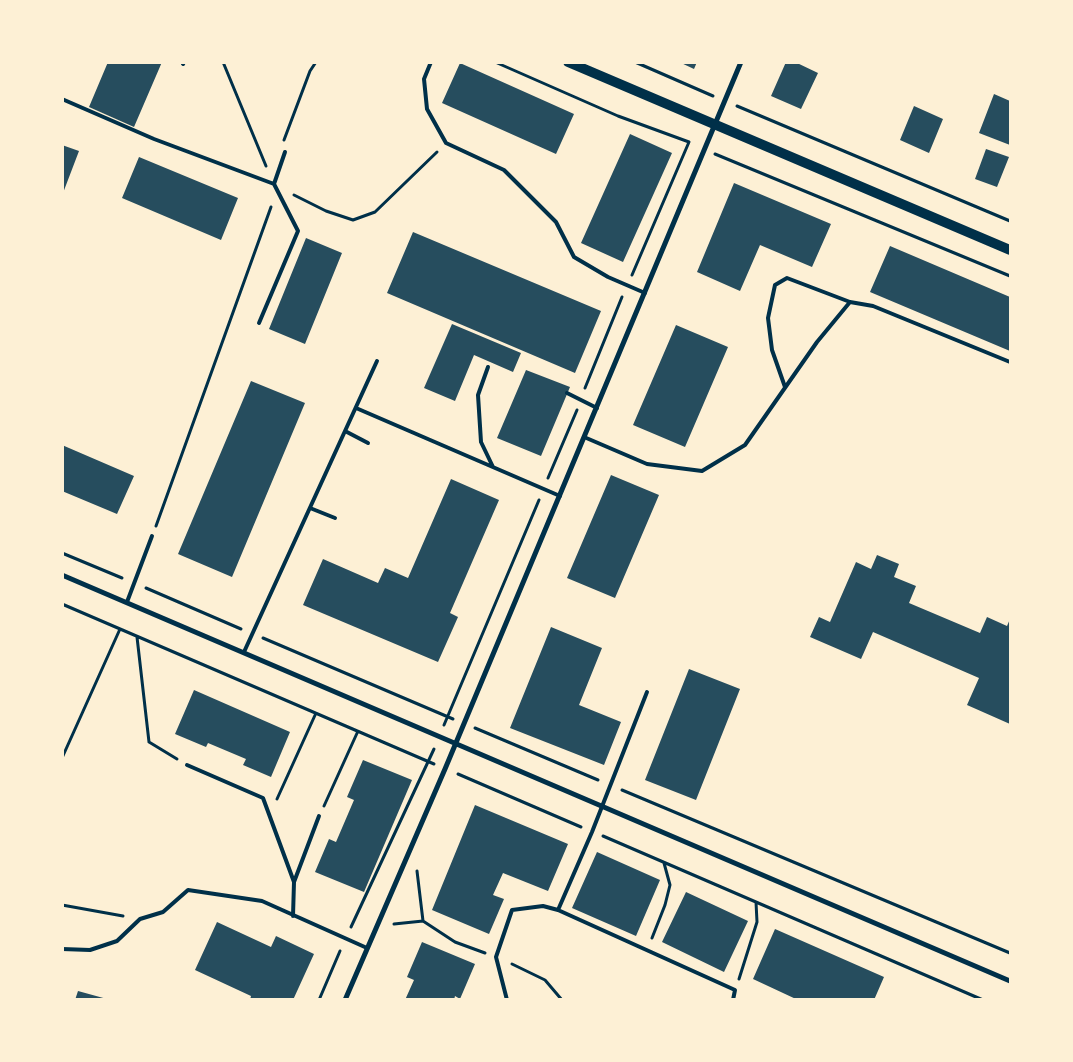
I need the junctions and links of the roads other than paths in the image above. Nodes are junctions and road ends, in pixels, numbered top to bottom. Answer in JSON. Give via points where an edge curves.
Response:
{"nodes":[{"id":1,"x":431,"y":62,"type":"edge"},
{"id":2,"x":568,"y":62,"type":"edge"},
{"id":3,"x":741,"y":62,"type":"edge"},
{"id":4,"x":62,"y":99,"type":"edge"},
{"id":5,"x":714,"y":125,"type":"junction"},
{"id":6,"x":285,"y":152,"type":"dead end"},
{"id":7,"x":274,"y":184,"type":"junction"},
{"id":8,"x":1010,"y":250,"type":"edge"},
{"id":9,"x":645,"y":293,"type":"junction"},
{"id":10,"x":850,"y":302,"type":"junction"},
{"id":11,"x":259,"y":323,"type":"dead end"},
{"id":12,"x":377,"y":361,"type":"dead end"},
{"id":13,"x":1010,"y":362,"type":"edge"},
{"id":14,"x":488,"y":367,"type":"dead end"},
{"id":15,"x":785,"y":387,"type":"junction"},
{"id":16,"x":567,"y":394,"type":"dead end"},
{"id":17,"x":356,"y":408,"type":"junction"},
{"id":18,"x":596,"y":408,"type":"junction"},
{"id":19,"x":345,"y":431,"type":"junction"},
{"id":20,"x":584,"y":437,"type":"junction"},
{"id":21,"x":368,"y":442,"type":"dead end"},
{"id":22,"x":493,"y":467,"type":"junction"},
{"id":23,"x":560,"y":496,"type":"junction"},
{"id":24,"x":310,"y":508,"type":"junction"},
{"id":25,"x":335,"y":518,"type":"dead end"},
{"id":26,"x":152,"y":536,"type":"road end"},
{"id":27,"x":62,"y":574,"type":"edge"},
{"id":28,"x":127,"y":602,"type":"junction"},
{"id":29,"x":244,"y":652,"type":"junction"},
{"id":30,"x":647,"y":692,"type":"dead end"},
{"id":31,"x":457,"y":742,"type":"junction"},
{"id":32,"x":188,"y":765,"type":"road end"},
{"id":33,"x":602,"y":805,"type":"junction"},
{"id":34,"x":319,"y":816,"type":"road end"},
{"id":35,"x":294,"y":882,"type":"junction"},
{"id":36,"x":558,"y":910,"type":"junction"},
{"id":37,"x":293,"y":916,"type":"junction"},
{"id":38,"x":62,"y":948,"type":"edge"},
{"id":39,"x":367,"y":948,"type":"junction"},
{"id":40,"x":1010,"y":981,"type":"edge"},
{"id":41,"x":345,"y":1000,"type":"edge"},
{"id":42,"x":507,"y":1000,"type":"edge"},
{"id":43,"x":733,"y":1000,"type":"edge"}],
"edges":[{"from":1,"to":9,"type":"lane","via":[[424,79],[427,110],[446,144],[504,170],[556,222],[574,257]]},
{"from":2,"to":5,"type":"main road"},
{"from":3,"to":5,"type":"street"},
{"from":4,"to":7,"type":"lane","via":[[154,139]]},
{"from":5,"to":8,"type":"main road"},
{"from":5,"to":9,"type":"street"},
{"from":6,"to":7,"type":"lane"},
{"from":7,"to":11,"type":"lane","via":[[298,232]]},
{"from":9,"to":18,"type":"street"},
{"from":10,"to":13,"type":"lane","via":[[874,306]]},
{"from":10,"to":15,"type":"lane"},
{"from":10,"to":15,"type":"lane","via":[[787,278],[775,286],[768,318],[772,350]]},
{"from":12,"to":17,"type":"lane"},
{"from":14,"to":22,"type":"lane","via":[[478,395],[481,442]]},
{"from":15,"to":20,"type":"lane","via":[[745,445],[702,471],[647,464]]},
{"from":16,"to":18,"type":"lane"},
{"from":17,"to":19,"type":"lane"},
{"from":17,"to":22,"type":"lane"},
{"from":18,"to":20,"type":"street"},
{"from":19,"to":21,"type":"lane"},
{"from":19,"to":24,"type":"lane"},
{"from":20,"to":23,"type":"street"},
{"from":22,"to":23,"type":"lane"},
{"from":23,"to":31,"type":"street"},
{"from":24,"to":25,"type":"lane"},
{"from":24,"to":29,"type":"lane"},
{"from":26,"to":28,"type":"lane"},
{"from":27,"to":28,"type":"street"},
{"from":28,"to":29,"type":"street"},
{"from":29,"to":31,"type":"street"},
{"from":30,"to":33,"type":"lane"},
{"from":31,"to":33,"type":"street"},
{"from":31,"to":39,"type":"street"},
{"from":32,"to":35,"type":"lane","via":[[262,798]]},
{"from":33,"to":36,"type":"lane"},
{"from":33,"to":40,"type":"street"},
{"from":34,"to":35,"type":"lane"},
{"from":35,"to":37,"type":"lane"},
{"from":36,"to":42,"type":"lane","via":[[543,906],[512,910],[496,957]]},
{"from":36,"to":43,"type":"lane","via":[[735,990]]},
{"from":37,"to":38,"type":"lane","via":[[262,900],[188,890],[163,912],[140,919],[117,941],[90,950]]},
{"from":37,"to":39,"type":"lane"},
{"from":39,"to":41,"type":"street"}]}
